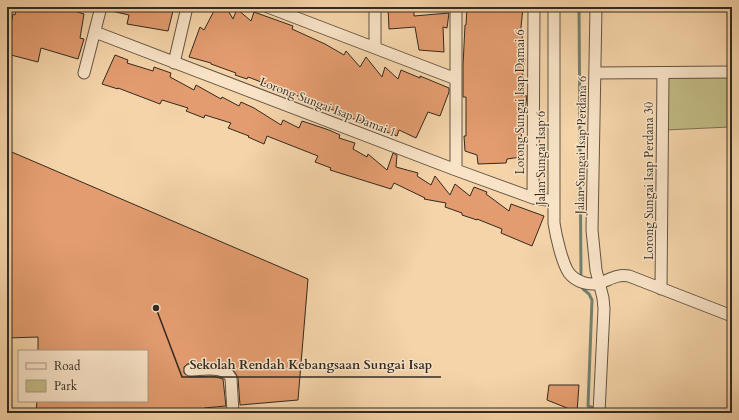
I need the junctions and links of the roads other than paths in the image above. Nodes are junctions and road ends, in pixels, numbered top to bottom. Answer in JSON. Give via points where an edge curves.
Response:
{"nodes":[{"id":1,"x":101,"y":7,"type":"edge"},
{"id":2,"x":187,"y":7,"type":"edge"},
{"id":3,"x":271,"y":7,"type":"edge"},
{"id":4,"x":375,"y":7,"type":"edge"},
{"id":5,"x":456,"y":7,"type":"edge"},
{"id":6,"x":534,"y":7,"type":"edge"},
{"id":7,"x":554,"y":7,"type":"edge"},
{"id":8,"x":596,"y":7,"type":"edge"},
{"id":9,"x":95,"y":32,"type":"junction"},
{"id":10,"x":375,"y":48,"type":"junction"},
{"id":11,"x":174,"y":63,"type":"junction"},
{"id":12,"x":732,"y":72,"type":"edge"},
{"id":13,"x":84,"y":73,"type":"dead end"},
{"id":14,"x":595,"y":73,"type":"junction"},
{"id":15,"x":663,"y":73,"type":"junction"},
{"id":16,"x":456,"y":79,"type":"junction"},
{"id":17,"x":456,"y":170,"type":"junction"},
{"id":18,"x":533,"y":198,"type":"junction"},
{"id":19,"x":554,"y":201,"type":"junction"},
{"id":20,"x":600,"y":283,"type":"junction"},
{"id":21,"x":661,"y":289,"type":"junction"},
{"id":22,"x":732,"y":316,"type":"edge"},
{"id":23,"x":190,"y":370,"type":"dead end"},
{"id":24,"x":233,"y":413,"type":"edge"},
{"id":25,"x":599,"y":413,"type":"edge"}],
"edges":[{"from":1,"to":9,"type":"street"},
{"from":2,"to":11,"type":"street"},
{"from":3,"to":10,"type":"street"},
{"from":4,"to":10,"type":"street"},
{"from":5,"to":16,"type":"street"},
{"from":6,"to":18,"type":"street","name":"Lorong Sungai Isap Damai 6"},
{"from":7,"to":19,"type":"street","name":"Jalan Sungai Isap 6"},
{"from":8,"to":14,"type":"street","name":"Jalan Sungai Isap Perdana 6"},
{"from":9,"to":11,"type":"street","name":"Lorong Sungai Isap Damai 1"},
{"from":9,"to":13,"type":"street"},
{"from":10,"to":16,"type":"street"},
{"from":11,"to":17,"type":"street","name":"Lorong Sungai Isap Damai 1"},
{"from":12,"to":15,"type":"street"},
{"from":14,"to":15,"type":"street"},
{"from":14,"to":20,"type":"street","name":"Jalan Sungai Isap Perdana 6","via":[[592,230]]},
{"from":15,"to":21,"type":"street","name":"Lorong Sungai Isap Perdana 30"},
{"from":16,"to":17,"type":"street"},
{"from":17,"to":18,"type":"street","name":"Lorong Sungai Isap Damai 1"},
{"from":18,"to":19,"type":"street","name":"Lorong Sungai Isap Damai 1"},
{"from":19,"to":20,"type":"street","name":"Jalan Sungai Isap 6","via":[[556,236],[569,273],[585,284]]},
{"from":20,"to":21,"type":"street","via":[[623,275]]},
{"from":20,"to":25,"type":"street","name":"Jalan Sungai Isap Perdana 6","via":[[604,309]]},
{"from":21,"to":22,"type":"street"},
{"from":23,"to":24,"type":"street","via":[[217,370],[228,373],[231,378]]}]}
